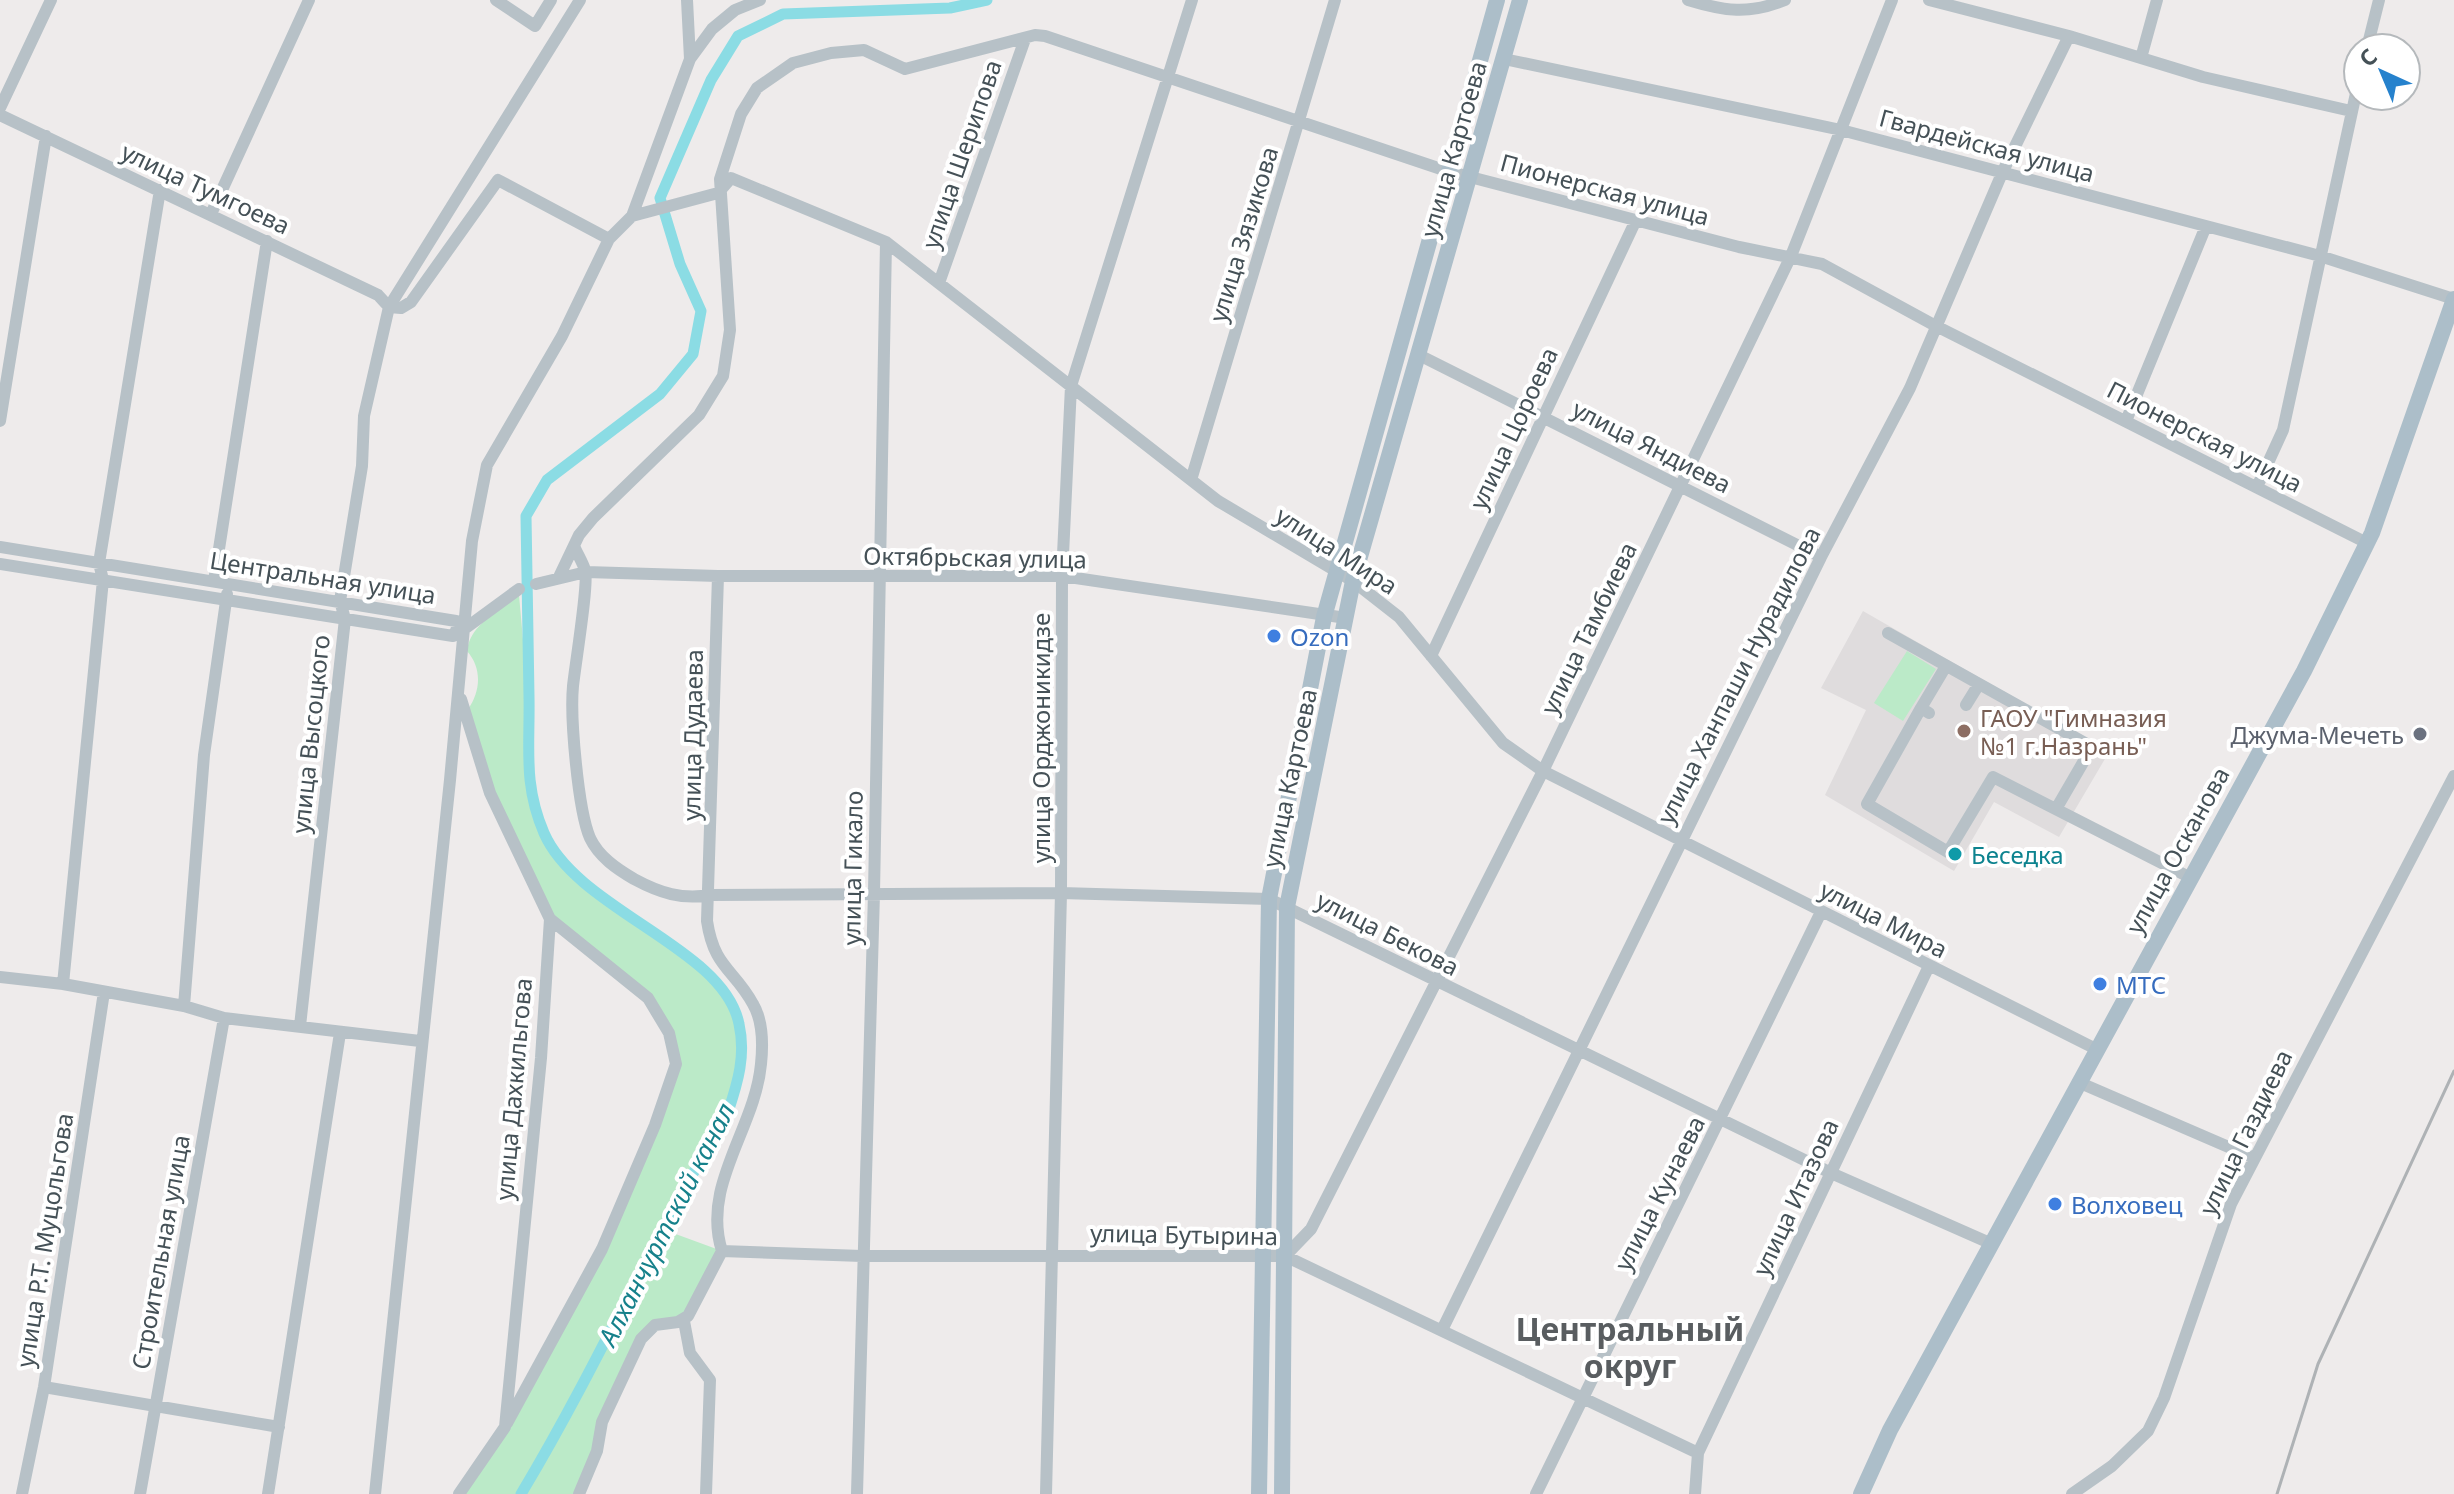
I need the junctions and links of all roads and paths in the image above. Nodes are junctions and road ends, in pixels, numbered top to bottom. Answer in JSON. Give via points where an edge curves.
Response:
{"nodes":[{"id":1,"x":51,"y":0,"type":"edge"},
{"id":2,"x":309,"y":0,"type":"edge"},
{"id":3,"x":496,"y":0,"type":"edge"},
{"id":4,"x":551,"y":0,"type":"edge"},
{"id":5,"x":580,"y":0,"type":"edge"},
{"id":6,"x":687,"y":0,"type":"edge"},
{"id":7,"x":760,"y":0,"type":"edge"},
{"id":8,"x":1192,"y":0,"type":"edge"},
{"id":9,"x":1335,"y":0,"type":"edge"},
{"id":10,"x":1497,"y":0,"type":"edge"},
{"id":11,"x":1520,"y":0,"type":"edge"},
{"id":12,"x":1688,"y":0,"type":"edge"},
{"id":13,"x":1785,"y":0,"type":"edge"},
{"id":14,"x":1892,"y":0,"type":"edge"},
{"id":15,"x":1929,"y":0,"type":"edge"},
{"id":16,"x":2157,"y":0,"type":"edge"},
{"id":17,"x":2379,"y":0,"type":"edge"},
{"id":18,"x":2371,"y":32,"type":"edge"},
{"id":19,"x":2069,"y":36,"type":"junction"},
{"id":20,"x":1025,"y":39,"type":"junction"},
{"id":21,"x":2141,"y":58,"type":"junction"},
{"id":22,"x":690,"y":59,"type":"junction"},
{"id":23,"x":1504,"y":59,"type":"junction"},
{"id":24,"x":1167,"y":79,"type":"junction"},
{"id":25,"x":0,"y":108,"type":"edge"},
{"id":26,"x":2342,"y":109,"type":"edge"},
{"id":27,"x":2351,"y":112,"type":"edge"},
{"id":28,"x":0,"y":115,"type":"edge"},
{"id":29,"x":1301,"y":122,"type":"junction"},
{"id":30,"x":1841,"y":130,"type":"junction"},
{"id":31,"x":46,"y":136,"type":"junction"},
{"id":32,"x":1447,"y":171,"type":"junction"},
{"id":33,"x":2003,"y":171,"type":"junction"},
{"id":34,"x":1469,"y":176,"type":"junction"},
{"id":35,"x":160,"y":190,"type":"junction"},
{"id":36,"x":718,"y":193,"type":"junction"},
{"id":37,"x":211,"y":214,"type":"junction"},
{"id":38,"x":632,"y":216,"type":"junction"},
{"id":39,"x":1636,"y":220,"type":"junction"},
{"id":40,"x":2206,"y":226,"type":"junction"},
{"id":41,"x":609,"y":239,"type":"junction"},
{"id":42,"x":267,"y":241,"type":"junction"},
{"id":43,"x":886,"y":242,"type":"junction"},
{"id":44,"x":1791,"y":256,"type":"junction"},
{"id":45,"x":2320,"y":256,"type":"junction"},
{"id":46,"x":939,"y":283,"type":"junction"},
{"id":47,"x":2454,"y":299,"type":"edge"},
{"id":48,"x":389,"y":307,"type":"junction"},
{"id":49,"x":1934,"y":325,"type":"junction"},
{"id":50,"x":1419,"y":355,"type":"junction"},
{"id":51,"x":1071,"y":386,"type":"junction"},
{"id":52,"x":1543,"y":415,"type":"junction"},
{"id":53,"x":0,"y":421,"type":"edge"},
{"id":54,"x":2126,"y":421,"type":"junction"},
{"id":55,"x":1191,"y":480,"type":"junction"},
{"id":56,"x":1680,"y":487,"type":"junction"},
{"id":57,"x":2257,"y":487,"type":"junction"},
{"id":58,"x":2367,"y":543,"type":"junction"},
{"id":59,"x":0,"y":547,"type":"edge"},
{"id":60,"x":575,"y":548,"type":"junction"},
{"id":61,"x":1821,"y":557,"type":"junction"},
{"id":62,"x":99,"y":563,"type":"junction"},
{"id":63,"x":0,"y":564,"type":"edge"},
{"id":64,"x":1336,"y":570,"type":"junction"},
{"id":65,"x":586,"y":572,"type":"junction"},
{"id":66,"x":718,"y":576,"type":"junction"},
{"id":67,"x":880,"y":576,"type":"junction"},
{"id":68,"x":1062,"y":576,"type":"junction"},
{"id":69,"x":559,"y":577,"type":"junction"},
{"id":70,"x":103,"y":580,"type":"junction"},
{"id":71,"x":214,"y":581,"type":"junction"},
{"id":72,"x":1353,"y":581,"type":"junction"},
{"id":73,"x":229,"y":583,"type":"junction"},
{"id":74,"x":536,"y":584,"type":"dead end"},
{"id":75,"x":519,"y":589,"type":"dead end"},
{"id":76,"x":226,"y":600,"type":"junction"},
{"id":77,"x":340,"y":601,"type":"junction"},
{"id":78,"x":1324,"y":617,"type":"junction"},
{"id":79,"x":1346,"y":618,"type":"junction"},
{"id":80,"x":345,"y":619,"type":"junction"},
{"id":81,"x":460,"y":630,"type":"junction"},
{"id":82,"x":1888,"y":633,"type":"dead end"},
{"id":83,"x":1431,"y":656,"type":"junction"},
{"id":84,"x":1946,"y":666,"type":"junction"},
{"id":85,"x":1979,"y":684,"type":"junction"},
{"id":86,"x":459,"y":691,"type":"junction"},
{"id":87,"x":1966,"y":705,"type":"dead end"},
{"id":88,"x":1543,"y":771,"type":"junction"},
{"id":89,"x":2454,"y":776,"type":"edge"},
{"id":90,"x":2056,"y":809,"type":"junction"},
{"id":91,"x":1680,"y":840,"type":"junction"},
{"id":92,"x":2189,"y":877,"type":"junction"},
{"id":93,"x":874,"y":893,"type":"junction"},
{"id":94,"x":1061,"y":893,"type":"junction"},
{"id":95,"x":710,"y":895,"type":"junction"},
{"id":96,"x":1269,"y":899,"type":"junction"},
{"id":97,"x":1287,"y":907,"type":"junction"},
{"id":98,"x":1821,"y":912,"type":"junction"},
{"id":99,"x":550,"y":919,"type":"junction"},
{"id":100,"x":1929,"y":966,"type":"junction"},
{"id":101,"x":0,"y":977,"type":"edge"},
{"id":102,"x":1436,"y":982,"type":"junction"},
{"id":103,"x":63,"y":984,"type":"junction"},
{"id":104,"x":104,"y":992,"type":"junction"},
{"id":105,"x":184,"y":1006,"type":"junction"},
{"id":106,"x":224,"y":1018,"type":"junction"},
{"id":107,"x":300,"y":1026,"type":"junction"},
{"id":108,"x":340,"y":1033,"type":"junction"},
{"id":109,"x":420,"y":1041,"type":"junction"},
{"id":110,"x":2096,"y":1049,"type":"junction"},
{"id":111,"x":1580,"y":1052,"type":"junction"},
{"id":112,"x":2078,"y":1082,"type":"junction"},
{"id":113,"x":1721,"y":1119,"type":"junction"},
{"id":114,"x":2254,"y":1158,"type":"junction"},
{"id":115,"x":1831,"y":1173,"type":"junction"},
{"id":116,"x":1992,"y":1244,"type":"junction"},
{"id":117,"x":722,"y":1251,"type":"junction"},
{"id":118,"x":1052,"y":1254,"type":"junction"},
{"id":119,"x":862,"y":1256,"type":"junction"},
{"id":120,"x":1285,"y":1256,"type":"junction"},
{"id":121,"x":1262,"y":1259,"type":"junction"},
{"id":122,"x":684,"y":1321,"type":"junction"},
{"id":123,"x":1442,"y":1330,"type":"junction"},
{"id":124,"x":44,"y":1387,"type":"junction"},
{"id":125,"x":1581,"y":1398,"type":"junction"},
{"id":126,"x":155,"y":1407,"type":"junction"},
{"id":127,"x":279,"y":1427,"type":"junction"},
{"id":128,"x":505,"y":1427,"type":"junction"},
{"id":129,"x":1698,"y":1453,"type":"junction"},
{"id":130,"x":22,"y":1494,"type":"edge"},
{"id":131,"x":140,"y":1494,"type":"edge"},
{"id":132,"x":268,"y":1494,"type":"edge"},
{"id":133,"x":375,"y":1494,"type":"edge"},
{"id":134,"x":459,"y":1494,"type":"edge"},
{"id":135,"x":579,"y":1494,"type":"edge"},
{"id":136,"x":706,"y":1494,"type":"edge"},
{"id":137,"x":857,"y":1494,"type":"edge"},
{"id":138,"x":1046,"y":1494,"type":"edge"},
{"id":139,"x":1259,"y":1494,"type":"edge"},
{"id":140,"x":1282,"y":1494,"type":"edge"},
{"id":141,"x":1536,"y":1494,"type":"edge"},
{"id":142,"x":1695,"y":1494,"type":"edge"},
{"id":143,"x":1861,"y":1494,"type":"edge"},
{"id":144,"x":2072,"y":1494,"type":"edge"}],
"edges":[{"from":1,"to":25,"type":"street"},
{"from":2,"to":37,"type":"street"},
{"from":3,"to":4,"type":"street","via":[[535,26]]},
{"from":5,"to":48,"type":"street","name":"улица Высоцкого"},
{"from":6,"to":22,"type":"street"},
{"from":7,"to":22,"type":"street","via":[[735,10],[712,29]]},
{"from":8,"to":24,"type":"street","name":"улица Орджоникидзе"},
{"from":9,"to":29,"type":"street","name":"улица Зязикова"},
{"from":10,"to":32,"type":"main road","name":"улица Картоева"},
{"from":11,"to":23,"type":"main road","name":"улица Картоева"},
{"from":12,"to":13,"type":"street","via":[[1730,12]]},
{"from":14,"to":30,"type":"street","name":"улица Тамбиева"},
{"from":15,"to":19,"type":"street"},
{"from":16,"to":21,"type":"street"},
{"from":17,"to":18,"type":"street"},
{"from":19,"to":21,"type":"street"},
{"from":19,"to":33,"type":"street","name":"улица Ханпаши Нурадилова"},
{"from":20,"to":24,"type":"street","name":"Пионерская улица","via":[[1045,36]]},
{"from":20,"to":36,"type":"street","name":"Пионерская улица","via":[[905,69],[864,50],[793,63],[757,88],[741,114]]},
{"from":20,"to":46,"type":"street","name":"улица Шерипова"},
{"from":21,"to":26,"type":"street"},
{"from":22,"to":38,"type":"street"},
{"from":23,"to":30,"type":"street","name":"Гвардейская улица"},
{"from":23,"to":34,"type":"main road","name":"улица Картоева"},
{"from":24,"to":29,"type":"street","name":"Пионерская улица"},
{"from":24,"to":51,"type":"street","name":"улица Орджоникидзе"},
{"from":27,"to":45,"type":"street"},
{"from":28,"to":31,"type":"street","name":"улица Тумгоева"},
{"from":29,"to":32,"type":"street","name":"Пионерская улица"},
{"from":29,"to":55,"type":"street","name":"улица Зязикова"},
{"from":30,"to":33,"type":"street","name":"Гвардейская улица"},
{"from":30,"to":44,"type":"street","name":"улица Тамбиева"},
{"from":31,"to":35,"type":"street","name":"улица Тумгоева"},
{"from":31,"to":53,"type":"street"},
{"from":32,"to":34,"type":"street","name":"Пионерская улица"},
{"from":32,"to":64,"type":"main road","name":"улица Картоева"},
{"from":33,"to":40,"type":"street","name":"Гвардейская улица"},
{"from":33,"to":49,"type":"street","name":"улица Ханпаши Нурадилова"},
{"from":34,"to":39,"type":"street","name":"Пионерская улица"},
{"from":34,"to":50,"type":"main road","name":"улица Картоева"},
{"from":35,"to":37,"type":"street","name":"улица Тумгоева"},
{"from":35,"to":62,"type":"street"},
{"from":36,"to":38,"type":"street","name":"улица Мира"},
{"from":36,"to":43,"type":"street","name":"улица Мира","via":[[731,178]]},
{"from":36,"to":60,"type":"street","via":[[730,330],[723,376],[699,415],[593,518]]},
{"from":37,"to":42,"type":"street","name":"улица Тумгоева"},
{"from":38,"to":41,"type":"street"},
{"from":39,"to":44,"type":"street","name":"Пионерская улица"},
{"from":39,"to":52,"type":"street","name":"улица Цороева"},
{"from":40,"to":45,"type":"street","name":"Гвардейская улица"},
{"from":40,"to":54,"type":"street"},
{"from":41,"to":48,"type":"street","via":[[498,180],[411,302]]},
{"from":41,"to":81,"type":"street","via":[[562,336],[487,465]]},
{"from":42,"to":48,"type":"street","name":"улица Тумгоева","via":[[378,295]]},
{"from":42,"to":71,"type":"street"},
{"from":43,"to":46,"type":"street","name":"улица Мира"},
{"from":43,"to":67,"type":"street","name":"улица Гикало"},
{"from":44,"to":49,"type":"street","name":"Пионерская улица","via":[[1822,264]]},
{"from":44,"to":56,"type":"street","name":"улица Тамбиева"},
{"from":45,"to":47,"type":"street","name":"Гвардейская улица"},
{"from":45,"to":57,"type":"street","via":[[2283,430]]},
{"from":46,"to":51,"type":"street","name":"улица Мира"},
{"from":47,"to":58,"type":"main road","name":"улица Осканова"},
{"from":48,"to":77,"type":"street","name":"улица Высоцкого","via":[[364,416],[362,466]]},
{"from":49,"to":54,"type":"street","name":"Пионерская улица"},
{"from":49,"to":61,"type":"street","name":"улица Ханпаши Нурадилова","via":[[1910,388]]},
{"from":50,"to":52,"type":"street","name":"улица Яндиева"},
{"from":50,"to":72,"type":"main road","name":"улица Картоева"},
{"from":51,"to":55,"type":"street","name":"улица Мира"},
{"from":51,"to":68,"type":"street","name":"улица Орджоникидзе"},
{"from":52,"to":56,"type":"street","name":"улица Яндиева"},
{"from":52,"to":83,"type":"street","name":"улица Цороева"},
{"from":54,"to":57,"type":"street","name":"Пионерская улица"},
{"from":55,"to":64,"type":"street","name":"улица Мира"},
{"from":56,"to":61,"type":"street","name":"улица Яндиева"},
{"from":56,"to":88,"type":"street","name":"улица Тамбиева"},
{"from":57,"to":58,"type":"street","name":"Пионерская улица"},
{"from":58,"to":92,"type":"main road","name":"улица Осканова","via":[[2304,671]]},
{"from":59,"to":62,"type":"street","name":"Центральная улица"},
{"from":60,"to":65,"type":"street"},
{"from":60,"to":69,"type":"street"},
{"from":61,"to":91,"type":"street","name":"улица Ханпаши Нурадилова"},
{"from":62,"to":70,"type":"street"},
{"from":62,"to":71,"type":"street","name":"Центральная улица"},
{"from":63,"to":70,"type":"street","name":"Центральная улица"},
{"from":64,"to":72,"type":"street","name":"улица Мира"},
{"from":64,"to":78,"type":"main road","name":"улица Картоева"},
{"from":65,"to":66,"type":"street","name":"Октябрьская улица"},
{"from":65,"to":69,"type":"street","name":"Октябрьская улица"},
{"from":65,"to":95,"type":"street","name":"улица Бекова","via":[[572,691],[582,802],[591,840],[617,869],[642,883],[672,896]]},
{"from":66,"to":67,"type":"street","name":"Октябрьская улица"},
{"from":66,"to":95,"type":"street","name":"улица Дудаева"},
{"from":67,"to":68,"type":"street","name":"Октябрьская улица"},
{"from":67,"to":93,"type":"street","name":"улица Гикало"},
{"from":68,"to":78,"type":"street","name":"Октябрьская улица"},
{"from":68,"to":94,"type":"street","name":"улица Орджоникидзе"},
{"from":69,"to":74,"type":"street","name":"Октябрьская улица"},
{"from":70,"to":76,"type":"street","name":"Центральная улица"},
{"from":70,"to":103,"type":"street"},
{"from":71,"to":73,"type":"street","name":"Центральная улица"},
{"from":72,"to":79,"type":"main road","name":"улица Картоева"},
{"from":72,"to":83,"type":"street","name":"улица Мира","via":[[1399,617]]},
{"from":73,"to":76,"type":"street"},
{"from":73,"to":77,"type":"street","name":"Центральная улица"},
{"from":75,"to":81,"type":"street"},
{"from":76,"to":80,"type":"street","name":"Центральная улица"},
{"from":76,"to":105,"type":"street","via":[[204,755]]},
{"from":77,"to":80,"type":"street","name":"улица Высоцкого"},
{"from":77,"to":81,"type":"street","name":"Центральная улица","via":[[456,621]]},
{"from":78,"to":79,"type":"street","name":"Октябрьская улица"},
{"from":78,"to":96,"type":"main road","name":"улица Картоева"},
{"from":79,"to":97,"type":"main road","name":"улица Картоева"},
{"from":80,"to":81,"type":"street","name":"Центральная улица","via":[[453,636]]},
{"from":80,"to":107,"type":"street","name":"улица Высоцкого"},
{"from":81,"to":86,"type":"street"},
{"from":82,"to":84,"type":"street"},
{"from":83,"to":88,"type":"street","name":"улица Мира","via":[[1503,743]]},
{"from":84,"to":85,"type":"street"},
{"from":84,"to":90,"type":"street","via":[[1867,804],[1948,852],[1993,777]]},
{"from":85,"to":87,"type":"street"},
{"from":85,"to":90,"type":"street","via":[[2092,747]]},
{"from":86,"to":99,"type":"street","name":"улица Дахкильгова","via":[[490,793]]},
{"from":86,"to":109,"type":"street"},
{"from":88,"to":91,"type":"street","name":"улица Мира"},
{"from":88,"to":102,"type":"street","name":"улица Тамбиева"},
{"from":89,"to":114,"type":"street","name":"улица Газдиева"},
{"from":90,"to":92,"type":"street"},
{"from":91,"to":98,"type":"street","name":"улица Мира"},
{"from":91,"to":111,"type":"street","name":"улица Ханпаши Нурадилова"},
{"from":92,"to":110,"type":"main road","name":"улица Осканова"},
{"from":93,"to":94,"type":"street","name":"улица Бекова"},
{"from":93,"to":95,"type":"street","name":"улица Бекова"},
{"from":93,"to":119,"type":"street","name":"улица Гикало"},
{"from":94,"to":96,"type":"street","name":"улица Бекова"},
{"from":94,"to":118,"type":"street","name":"улица Орджоникидзе"},
{"from":95,"to":117,"type":"street","name":"улица Дудаева","via":[[710,943],[753,1004],[761,1026],[753,1104],[715,1218]]},
{"from":96,"to":97,"type":"street","name":"улица Бекова"},
{"from":96,"to":121,"type":"main road","name":"улица Картоева"},
{"from":97,"to":102,"type":"street","name":"улица Бекова"},
{"from":97,"to":120,"type":"main road","name":"улица Картоева"},
{"from":98,"to":100,"type":"street","name":"улица Мира"},
{"from":98,"to":113,"type":"street","name":"улица Кунаева"},
{"from":99,"to":128,"type":"street","name":"улица Дахкильгова"},
{"from":99,"to":128,"type":"street","via":[[648,998],[669,1033],[676,1064],[602,1249]]},
{"from":100,"to":110,"type":"street","name":"улица Мира"},
{"from":100,"to":115,"type":"street","name":"улица Итазова"},
{"from":101,"to":103,"type":"street"},
{"from":102,"to":111,"type":"street","name":"улица Бекова"},
{"from":102,"to":120,"type":"street","name":"улица Тамбиева","via":[[1311,1229]]},
{"from":103,"to":104,"type":"street"},
{"from":104,"to":105,"type":"street"},
{"from":104,"to":124,"type":"street","name":"улица Р.Т. Муцольгова"},
{"from":105,"to":106,"type":"street"},
{"from":106,"to":107,"type":"street"},
{"from":106,"to":126,"type":"street","name":"Строительная улица"},
{"from":107,"to":108,"type":"street"},
{"from":108,"to":109,"type":"street"},
{"from":108,"to":127,"type":"street"},
{"from":109,"to":133,"type":"street"},
{"from":110,"to":112,"type":"main road","name":"улица Осканова"},
{"from":111,"to":113,"type":"street","name":"улица Бекова"},
{"from":111,"to":123,"type":"street","name":"улица Ханпаши Нурадилова"},
{"from":112,"to":114,"type":"street"},
{"from":112,"to":116,"type":"main road","name":"улица Осканова"},
{"from":113,"to":115,"type":"street","name":"улица Бекова"},
{"from":113,"to":125,"type":"street","name":"улица Кунаева"},
{"from":114,"to":144,"type":"street","name":"улица Газдиева","via":[[2231,1204],[2148,1431]]},
{"from":115,"to":116,"type":"street","name":"улица Бекова"},
{"from":115,"to":129,"type":"street","name":"улица Итазова"},
{"from":116,"to":143,"type":"main road","name":"улица Осканова","via":[[1890,1430]]},
{"from":117,"to":119,"type":"street","name":"улица Бутырина"},
{"from":117,"to":122,"type":"street"},
{"from":118,"to":119,"type":"street","name":"улица Бутырина"},
{"from":118,"to":121,"type":"street","name":"улица Бутырина"},
{"from":118,"to":138,"type":"street","name":"улица Орджоникидзе"},
{"from":119,"to":137,"type":"street","name":"улица Гикало"},
{"from":120,"to":121,"type":"street","name":"улица Бутырина"},
{"from":120,"to":123,"type":"street","name":"улица Бутырина"},
{"from":120,"to":140,"type":"main road","name":"улица Картоева"},
{"from":121,"to":139,"type":"main road","name":"улица Картоева"},
{"from":122,"to":135,"type":"street","via":[[655,1325],[641,1339],[602,1422],[597,1451]]},
{"from":122,"to":136,"type":"street","via":[[690,1353],[710,1380]]},
{"from":123,"to":125,"type":"street","name":"улица Бутырина"},
{"from":124,"to":126,"type":"street"},
{"from":124,"to":130,"type":"street","name":"улица Р.Т. Муцольгова"},
{"from":125,"to":129,"type":"street","name":"улица Бутырина"},
{"from":125,"to":141,"type":"street","name":"улица Кунаева"},
{"from":126,"to":127,"type":"street"},
{"from":126,"to":131,"type":"street","name":"Строительная улица"},
{"from":127,"to":132,"type":"street"},
{"from":128,"to":134,"type":"street","name":"улица Дахкильгова"},
{"from":129,"to":142,"type":"street","name":"улица Итазова"}]}
